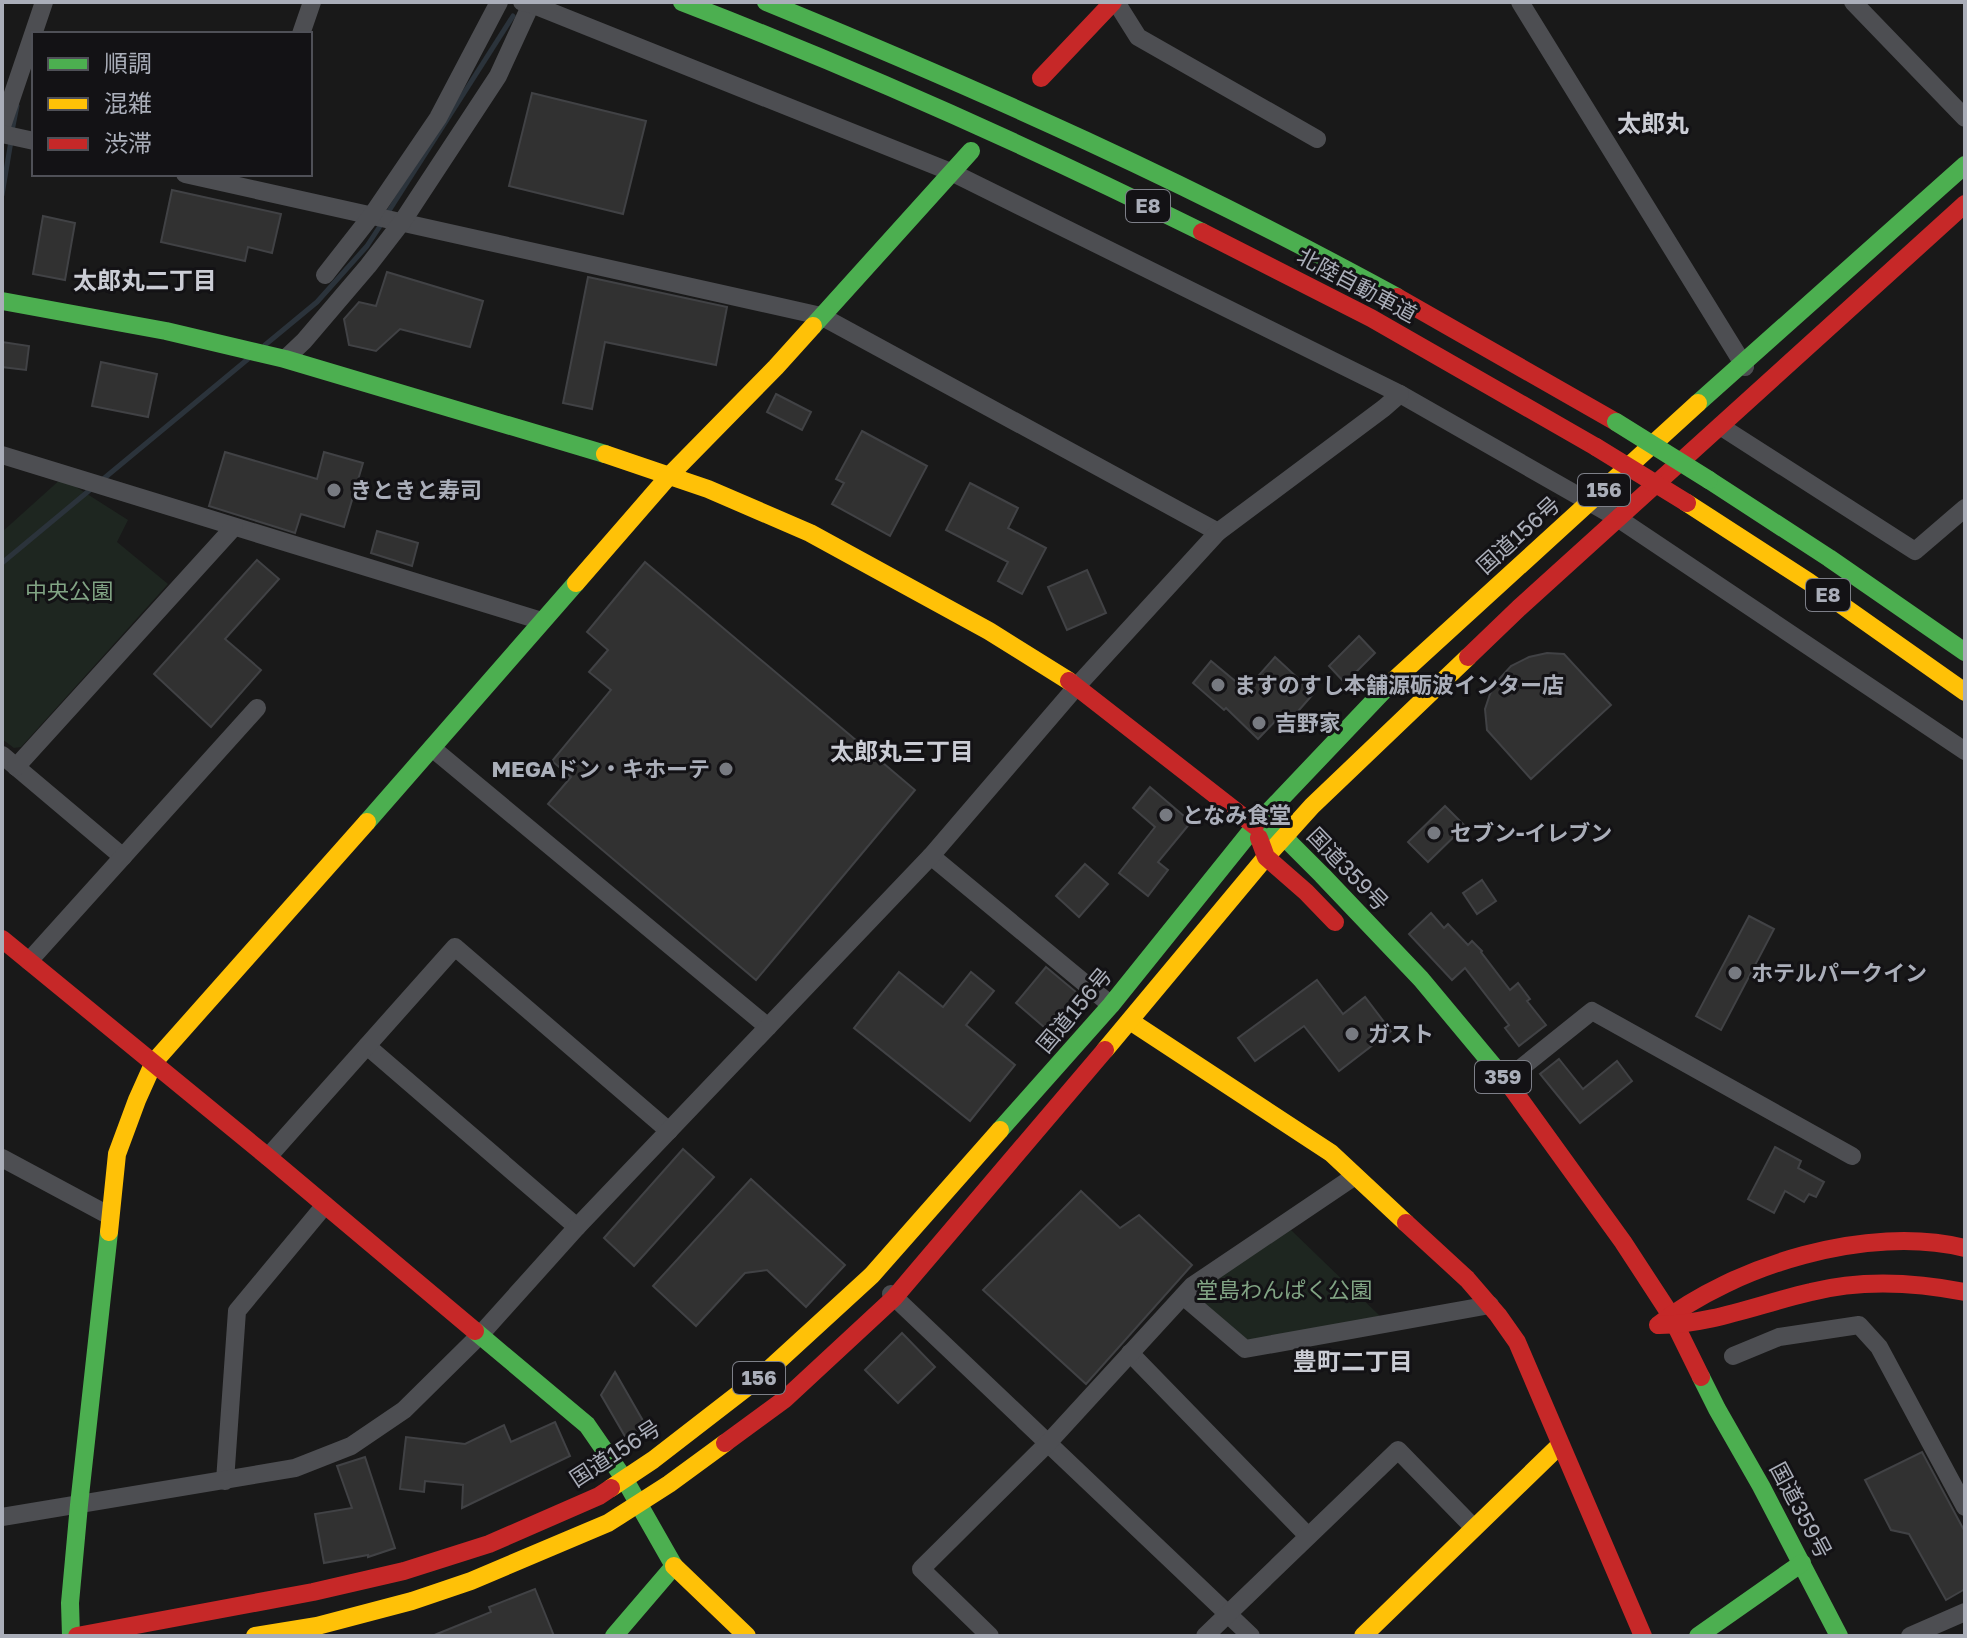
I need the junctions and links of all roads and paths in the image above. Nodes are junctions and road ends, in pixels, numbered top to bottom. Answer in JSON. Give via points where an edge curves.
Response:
{"nodes":[{"id":1,"x":44,"y":2,"type":"edge"},
{"id":2,"x":312,"y":2,"type":"edge"},
{"id":3,"x":499,"y":2,"type":"edge"},
{"id":4,"x":682,"y":2,"type":"edge"},
{"id":5,"x":766,"y":2,"type":"edge"},
{"id":6,"x":1115,"y":2,"type":"edge"},
{"id":7,"x":1520,"y":2,"type":"edge"},
{"id":8,"x":1853,"y":2,"type":"edge"},
{"id":9,"x":528,"y":3,"type":"edge"},
{"id":10,"x":34,"y":32,"type":"edge"},
{"id":11,"x":302,"y":32,"type":"edge"},
{"id":12,"x":32,"y":37,"type":"edge"},
{"id":13,"x":1041,"y":78,"type":"dead end"},
{"id":14,"x":1965,"y":118,"type":"edge"},
{"id":15,"x":2,"y":126,"type":"edge"},
{"id":16,"x":2,"y":134,"type":"edge"},
{"id":17,"x":1317,"y":139,"type":"dead end"},
{"id":18,"x":32,"y":141,"type":"edge"},
{"id":19,"x":971,"y":151,"type":"dead end"},
{"id":20,"x":1965,"y":165,"type":"edge"},
{"id":21,"x":951,"y":172,"type":"junction"},
{"id":22,"x":205,"y":176,"type":"edge"},
{"id":23,"x":254,"y":181,"type":"edge"},
{"id":24,"x":1965,"y":204,"type":"edge"},
{"id":25,"x":387,"y":218,"type":"junction"},
{"id":26,"x":325,"y":275,"type":"dead end"},
{"id":27,"x":2,"y":301,"type":"edge"},
{"id":28,"x":821,"y":316,"type":"junction"},
{"id":29,"x":285,"y":359,"type":"junction"},
{"id":30,"x":1742,"y":363,"type":"junction"},
{"id":31,"x":1759,"y":389,"type":"junction"},
{"id":32,"x":1400,"y":394,"type":"junction"},
{"id":33,"x":1720,"y":426,"type":"junction"},
{"id":34,"x":2,"y":455,"type":"edge"},
{"id":35,"x":669,"y":476,"type":"junction"},
{"id":36,"x":1590,"y":503,"type":"junction"},
{"id":37,"x":1965,"y":508,"type":"edge"},
{"id":38,"x":1619,"y":519,"type":"junction"},
{"id":39,"x":234,"y":527,"type":"junction"},
{"id":40,"x":1218,"y":532,"type":"junction"},
{"id":41,"x":542,"y":621,"type":"junction"},
{"id":42,"x":1965,"y":652,"type":"edge"},
{"id":43,"x":1077,"y":686,"type":"junction"},
{"id":44,"x":1965,"y":692,"type":"edge"},
{"id":45,"x":257,"y":708,"type":"dead end"},
{"id":46,"x":432,"y":748,"type":"junction"},
{"id":47,"x":1965,"y":751,"type":"edge"},
{"id":48,"x":9,"y":761,"type":"edge"},
{"id":49,"x":1255,"y":826,"type":"junction"},
{"id":50,"x":1284,"y":837,"type":"junction"},
{"id":51,"x":931,"y":856,"type":"junction"},
{"id":52,"x":123,"y":857,"type":"junction"},
{"id":53,"x":1266,"y":857,"type":"junction"},
{"id":54,"x":1351,"y":937,"type":"dead end"},
{"id":55,"x":2,"y":939,"type":"edge"},
{"id":56,"x":29,"y":961,"type":"junction"},
{"id":57,"x":1111,"y":1005,"type":"junction"},
{"id":58,"x":1130,"y":1021,"type":"junction"},
{"id":59,"x":768,"y":1027,"type":"junction"},
{"id":60,"x":367,"y":1046,"type":"junction"},
{"id":61,"x":154,"y":1062,"type":"junction"},
{"id":62,"x":1506,"y":1080,"type":"junction"},
{"id":63,"x":669,"y":1131,"type":"junction"},
{"id":64,"x":1852,"y":1156,"type":"dead end"},
{"id":65,"x":268,"y":1157,"type":"junction"},
{"id":66,"x":2,"y":1158,"type":"edge"},
{"id":67,"x":1355,"y":1176,"type":"junction"},
{"id":68,"x":325,"y":1205,"type":"junction"},
{"id":69,"x":110,"y":1216,"type":"junction"},
{"id":70,"x":577,"y":1227,"type":"junction"},
{"id":71,"x":1623,"y":1242,"type":"junction"},
{"id":72,"x":1965,"y":1248,"type":"edge"},
{"id":73,"x":872,"y":1275,"type":"junction"},
{"id":74,"x":1669,"y":1279,"type":"dead end"},
{"id":75,"x":1694,"y":1283,"type":"dead end"},
{"id":76,"x":1723,"y":1285,"type":"junction"},
{"id":77,"x":1632,"y":1289,"type":"dead end"},
{"id":78,"x":1965,"y":1292,"type":"edge"},
{"id":79,"x":1183,"y":1296,"type":"junction"},
{"id":80,"x":894,"y":1298,"type":"junction"},
{"id":81,"x":1490,"y":1305,"type":"junction"},
{"id":82,"x":1668,"y":1321,"type":"junction"},
{"id":83,"x":1712,"y":1321,"type":"junction"},
{"id":84,"x":480,"y":1335,"type":"junction"},
{"id":85,"x":1130,"y":1353,"type":"junction"},
{"id":86,"x":1733,"y":1356,"type":"dead end"},
{"id":87,"x":1699,"y":1372,"type":"junction"},
{"id":88,"x":1717,"y":1409,"type":"junction"},
{"id":89,"x":1048,"y":1443,"type":"junction"},
{"id":90,"x":1560,"y":1445,"type":"junction"},
{"id":91,"x":625,"y":1480,"type":"junction"},
{"id":92,"x":225,"y":1481,"type":"junction"},
{"id":93,"x":639,"y":1503,"type":"junction"},
{"id":94,"x":79,"y":1505,"type":"junction"},
{"id":95,"x":1965,"y":1507,"type":"edge"},
{"id":96,"x":2,"y":1517,"type":"edge"},
{"id":97,"x":1474,"y":1528,"type":"junction"},
{"id":98,"x":1308,"y":1536,"type":"junction"},
{"id":99,"x":1802,"y":1563,"type":"junction"},
{"id":100,"x":674,"y":1566,"type":"junction"},
{"id":101,"x":1965,"y":1612,"type":"edge"},
{"id":102,"x":1228,"y":1614,"type":"junction"},
{"id":103,"x":74,"y":1636,"type":"edge"},
{"id":104,"x":255,"y":1636,"type":"edge"},
{"id":105,"x":614,"y":1636,"type":"edge"},
{"id":106,"x":747,"y":1636,"type":"edge"},
{"id":107,"x":990,"y":1636,"type":"edge"},
{"id":108,"x":1205,"y":1636,"type":"edge"},
{"id":109,"x":1251,"y":1636,"type":"edge"},
{"id":110,"x":1363,"y":1636,"type":"edge"},
{"id":111,"x":1643,"y":1636,"type":"edge"},
{"id":112,"x":1698,"y":1636,"type":"edge"},
{"id":113,"x":1839,"y":1636,"type":"edge"},
{"id":114,"x":1910,"y":1636,"type":"edge"}],
"edges":[{"from":1,"to":10,"type":"street"},
{"from":2,"to":11,"type":"street"},
{"from":3,"to":25,"type":"street"},
{"from":4,"to":44,"type":"main road","name":"北陸自動車道","number":"E8","bridge":true,"via":[[1079,172],[1339,302],[1687,503]]},
{"from":5,"to":42,"type":"main road","name":"北陸自動車道","number":"E8","bridge":true,"via":[[1099,146],[1354,273],[1616,422]]},
{"from":6,"to":13,"type":"main road"},
{"from":6,"to":17,"type":"street","via":[[1138,37]]},
{"from":7,"to":30,"type":"street"},
{"from":8,"to":14,"type":"street"},
{"from":9,"to":21,"type":"street"},
{"from":9,"to":25,"type":"street","via":[[498,76]]},
{"from":12,"to":15,"type":"street"},
{"from":16,"to":18,"type":"street"},
{"from":19,"to":21,"type":"main road"},
{"from":20,"to":30,"type":"main road","name":"国道156号","number":"156"},
{"from":21,"to":28,"type":"main road"},
{"from":21,"to":32,"type":"street"},
{"from":22,"to":23,"type":"street"},
{"from":23,"to":25,"type":"street"},
{"from":24,"to":31,"type":"main road","number":"156"},
{"from":25,"to":26,"type":"street"},
{"from":25,"to":28,"type":"street"},
{"from":25,"to":29,"type":"street","via":[[368,266]]},
{"from":27,"to":29,"type":"main road"},
{"from":28,"to":35,"type":"main road"},
{"from":28,"to":40,"type":"street"},
{"from":29,"to":35,"type":"main road"},
{"from":30,"to":31,"type":"street"},
{"from":30,"to":36,"type":"main road","name":"国道156号","number":"156"},
{"from":31,"to":33,"type":"main road","number":"156"},
{"from":32,"to":36,"type":"street"},
{"from":32,"to":40,"type":"street"},
{"from":33,"to":37,"type":"street","via":[[1915,551]]},
{"from":33,"to":38,"type":"main road","number":"156"},
{"from":34,"to":39,"type":"street"},
{"from":35,"to":41,"type":"main road"},
{"from":35,"to":43,"type":"main road","via":[[810,533]]},
{"from":36,"to":38,"type":"street"},
{"from":36,"to":49,"type":"main road","name":"国道156号","number":"156","via":[[1381,692]]},
{"from":38,"to":47,"type":"street"},
{"from":38,"to":50,"type":"main road","number":"156","via":[[1519,608]]},
{"from":39,"to":41,"type":"street"},
{"from":39,"to":48,"type":"street"},
{"from":40,"to":43,"type":"street"},
{"from":41,"to":46,"type":"main road"},
{"from":43,"to":49,"type":"main road"},
{"from":43,"to":51,"type":"street"},
{"from":45,"to":52,"type":"street"},
{"from":46,"to":59,"type":"street"},
{"from":46,"to":61,"type":"main road"},
{"from":48,"to":52,"type":"street"},
{"from":49,"to":50,"type":"main road","name":"国道359号","number":"359"},
{"from":49,"to":53,"type":"main road","name":"国道359号"},
{"from":49,"to":57,"type":"main road","name":"国道156号","number":"156"},
{"from":50,"to":53,"type":"main road","number":"156"},
{"from":50,"to":62,"type":"main road","name":"国道359号","number":"359","via":[[1421,979]]},
{"from":51,"to":57,"type":"street"},
{"from":51,"to":59,"type":"street"},
{"from":52,"to":56,"type":"street"},
{"from":53,"to":54,"type":"main road","name":"国道359号"},
{"from":53,"to":58,"type":"main road","number":"156"},
{"from":55,"to":56,"type":"main road"},
{"from":56,"to":61,"type":"main road"},
{"from":57,"to":73,"type":"main road","name":"国道156号","number":"156"},
{"from":58,"to":67,"type":"main road","via":[[1331,1153]]},
{"from":58,"to":80,"type":"main road","number":"156"},
{"from":59,"to":63,"type":"street"},
{"from":60,"to":63,"type":"street","via":[[455,947]]},
{"from":60,"to":65,"type":"street"},
{"from":60,"to":70,"type":"street"},
{"from":61,"to":65,"type":"main road"},
{"from":61,"to":69,"type":"main road","via":[[117,1154]]},
{"from":62,"to":64,"type":"street","via":[[1592,1011]]},
{"from":62,"to":71,"type":"main road","name":"国道359号","number":"359"},
{"from":63,"to":70,"type":"street"},
{"from":65,"to":68,"type":"main road"},
{"from":66,"to":69,"type":"street"},
{"from":67,"to":79,"type":"street"},
{"from":67,"to":81,"type":"main road"},
{"from":68,"to":84,"type":"main road"},
{"from":68,"to":92,"type":"street","via":[[237,1311]]},
{"from":69,"to":94,"type":"main road"},
{"from":70,"to":84,"type":"street"},
{"from":71,"to":74,"type":"main road"},
{"from":71,"to":82,"type":"main road","name":"国道359号","number":"359"},
{"from":72,"to":76,"type":"main road","via":[[1930,1241],[1867,1243],[1793,1260]]},
{"from":73,"to":80,"type":"street"},
{"from":73,"to":91,"type":"main road","name":"国道156号","number":"156","via":[[764,1374]]},
{"from":75,"to":76,"type":"main road"},
{"from":76,"to":82,"type":"main road"},
{"from":77,"to":82,"type":"main road","name":"国道359号","number":"359"},
{"from":78,"to":83,"type":"main road","via":[[1925,1284],[1847,1285]]},
{"from":79,"to":81,"type":"street","via":[[1245,1349]]},
{"from":79,"to":85,"type":"street"},
{"from":80,"to":89,"type":"street"},
{"from":80,"to":93,"type":"main road","number":"156","via":[[785,1399]]},
{"from":81,"to":90,"type":"main road","via":[[1517,1342]]},
{"from":82,"to":83,"type":"main road"},
{"from":82,"to":87,"type":"main road","name":"国道359号","number":"359"},
{"from":82,"to":88,"type":"main road","name":"国道359号","number":"359"},
{"from":83,"to":87,"type":"main road","via":[[1703,1338]]},
{"from":84,"to":91,"type":"main road","via":[[587,1425]]},
{"from":84,"to":92,"type":"street","via":[[404,1410],[351,1446],[295,1468]]},
{"from":85,"to":89,"type":"street"},
{"from":85,"to":98,"type":"street"},
{"from":86,"to":95,"type":"street","via":[[1779,1337],[1859,1325],[1879,1347]]},
{"from":87,"to":88,"type":"main road","name":"国道359号","number":"359"},
{"from":88,"to":99,"type":"main road","name":"国道359号","number":"359"},
{"from":89,"to":102,"type":"street"},
{"from":89,"to":107,"type":"street","via":[[921,1569]]},
{"from":90,"to":97,"type":"main road"},
{"from":90,"to":111,"type":"main road"},
{"from":91,"to":93,"type":"main road"},
{"from":91,"to":103,"type":"main road","name":"国道156号","number":"156","via":[[489,1544],[404,1571]]},
{"from":92,"to":94,"type":"street"},
{"from":93,"to":100,"type":"main road"},
{"from":93,"to":104,"type":"main road","number":"156","via":[[608,1523],[471,1581],[317,1626]]},
{"from":94,"to":96,"type":"street"},
{"from":94,"to":103,"type":"main road","via":[[70,1603]]},
{"from":97,"to":98,"type":"street","via":[[1398,1450]]},
{"from":97,"to":110,"type":"main road"},
{"from":98,"to":102,"type":"street"},
{"from":99,"to":112,"type":"main road"},
{"from":99,"to":113,"type":"main road","name":"国道359号","number":"359"},
{"from":100,"to":105,"type":"main road"},
{"from":100,"to":106,"type":"main road"},
{"from":101,"to":114,"type":"street"},
{"from":102,"to":108,"type":"street"},
{"from":102,"to":109,"type":"street"}]}
